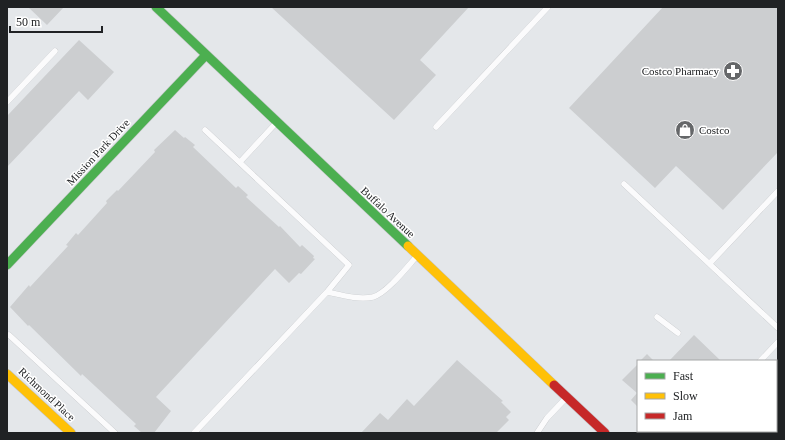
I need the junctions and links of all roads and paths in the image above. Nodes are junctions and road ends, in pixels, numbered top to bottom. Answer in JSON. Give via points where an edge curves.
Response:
{"nodes":[{"id":1,"x":156,"y":7,"type":"edge"},
{"id":2,"x":548,"y":7,"type":"edge"},
{"id":3,"x":55,"y":51,"type":"dead end"},
{"id":4,"x":206,"y":55,"type":"junction"},
{"id":5,"x":7,"y":102,"type":"edge"},
{"id":6,"x":277,"y":122,"type":"junction"},
{"id":7,"x":436,"y":127,"type":"dead end"},
{"id":8,"x":205,"y":130,"type":"dead end"},
{"id":9,"x":240,"y":162,"type":"junction"},
{"id":10,"x":624,"y":184,"type":"dead end"},
{"id":11,"x":778,"y":191,"type":"edge"},
{"id":12,"x":417,"y":256,"type":"junction"},
{"id":13,"x":710,"y":263,"type":"junction"},
{"id":14,"x":7,"y":265,"type":"edge"},
{"id":15,"x":327,"y":292,"type":"junction"},
{"id":16,"x":657,"y":317,"type":"dead end"},
{"id":17,"x":778,"y":328,"type":"edge"},
{"id":18,"x":678,"y":333,"type":"dead end"},
{"id":19,"x":9,"y":335,"type":"dead end"},
{"id":20,"x":778,"y":342,"type":"edge"},
{"id":21,"x":761,"y":360,"type":"edge"},
{"id":22,"x":7,"y":374,"type":"edge"},
{"id":23,"x":567,"y":397,"type":"junction"},
{"id":24,"x":71,"y":433,"type":"edge"},
{"id":25,"x":115,"y":433,"type":"edge"},
{"id":26,"x":194,"y":433,"type":"edge"},
{"id":27,"x":537,"y":433,"type":"edge"},
{"id":28,"x":605,"y":433,"type":"edge"}],
"edges":[{"from":1,"to":4,"type":"street","name":"Buffalo Avenue"},
{"from":2,"to":7,"type":"lane"},
{"from":3,"to":5,"type":"lane"},
{"from":4,"to":6,"type":"street","name":"Buffalo Avenue"},
{"from":4,"to":14,"type":"street","name":"Mission Park Drive"},
{"from":6,"to":9,"type":"lane"},
{"from":6,"to":12,"type":"street","name":"Buffalo Avenue"},
{"from":8,"to":9,"type":"lane"},
{"from":9,"to":15,"type":"lane","via":[[349,265]]},
{"from":10,"to":13,"type":"lane"},
{"from":11,"to":13,"type":"lane"},
{"from":12,"to":15,"type":"lane","via":[[388,287],[374,296],[353,298]]},
{"from":12,"to":23,"type":"street","name":"Buffalo Avenue"},
{"from":13,"to":17,"type":"lane"},
{"from":15,"to":26,"type":"lane"},
{"from":16,"to":18,"type":"lane"},
{"from":19,"to":25,"type":"lane"},
{"from":20,"to":21,"type":"lane"},
{"from":22,"to":24,"type":"street","name":"Richmond Place"},
{"from":23,"to":27,"type":"lane"},
{"from":23,"to":28,"type":"street","name":"Buffalo Avenue"}]}
